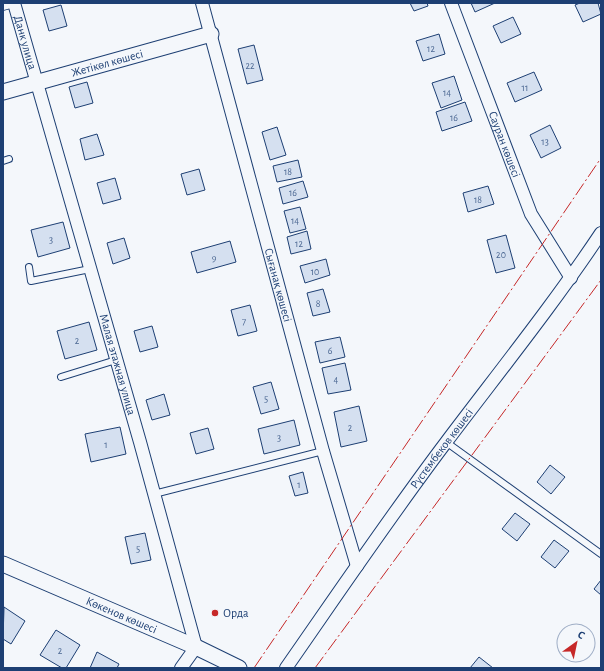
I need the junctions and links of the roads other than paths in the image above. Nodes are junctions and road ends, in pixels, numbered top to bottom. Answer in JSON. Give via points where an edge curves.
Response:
{"nodes":[{"id":1,"x":14,"y":3,"type":"edge"},
{"id":2,"x":202,"y":3,"type":"edge"},
{"id":3,"x":451,"y":3,"type":"edge"},
{"id":4,"x":3,"y":7,"type":"edge"},
{"id":5,"x":211,"y":34,"type":"junction"},
{"id":6,"x":36,"y":83,"type":"junction"},
{"id":7,"x":3,"y":92,"type":"edge"},
{"id":8,"x":601,"y":233,"type":"edge"},
{"id":9,"x":29,"y":267,"type":"dead end"},
{"id":10,"x":90,"y":269,"type":"junction"},
{"id":11,"x":571,"y":278,"type":"junction"},
{"id":12,"x":116,"y":360,"type":"junction"},
{"id":13,"x":60,"y":377,"type":"dead end"},
{"id":14,"x":446,"y":442,"type":"junction"},
{"id":15,"x":323,"y":451,"type":"junction"},
{"id":16,"x":154,"y":494,"type":"junction"},
{"id":17,"x":601,"y":554,"type":"edge"},
{"id":18,"x":3,"y":564,"type":"edge"},
{"id":19,"x":357,"y":566,"type":"junction"},
{"id":20,"x":196,"y":647,"type":"junction"},
{"id":21,"x":181,"y":668,"type":"edge"},
{"id":22,"x":239,"y":668,"type":"edge"},
{"id":23,"x":286,"y":668,"type":"edge"}],
"edges":[{"from":1,"to":4,"type":"lane"},
{"from":1,"to":6,"type":"street","name":"Данк улица"},
{"from":2,"to":5,"type":"street","name":"Сығанақ көшесі"},
{"from":3,"to":11,"type":"street","name":"Сауран көшесі","via":[[531,214]]},
{"from":5,"to":6,"type":"street","name":"Жетікөл көшесі"},
{"from":5,"to":15,"type":"street","name":"Сығанақ көшесі"},
{"from":6,"to":7,"type":"street","name":"Жетікөл көшесі"},
{"from":6,"to":10,"type":"street","name":"Малая этажная улица"},
{"from":8,"to":11,"type":"street","name":"Рүстембеков көшесі"},
{"from":9,"to":10,"type":"lane","via":[[31,281]]},
{"from":10,"to":12,"type":"street","name":"Малая этажная улица"},
{"from":11,"to":14,"type":"street","name":"Рүстембеков көшесі"},
{"from":12,"to":13,"type":"lane"},
{"from":12,"to":16,"type":"street","name":"Малая этажная улица"},
{"from":14,"to":17,"type":"lane"},
{"from":14,"to":19,"type":"street","name":"Рүстембеков көшесі"},
{"from":15,"to":16,"type":"lane"},
{"from":15,"to":19,"type":"street","name":"Сығанақ көшесі"},
{"from":16,"to":20,"type":"street","name":"Малая этажная улица"},
{"from":18,"to":20,"type":"street","name":"Көкенов көшесі"},
{"from":19,"to":23,"type":"street","name":"Рүстембеков көшесі"},
{"from":20,"to":21,"type":"street"},
{"from":20,"to":22,"type":"street","name":"Көкенов көшесі"}]}
